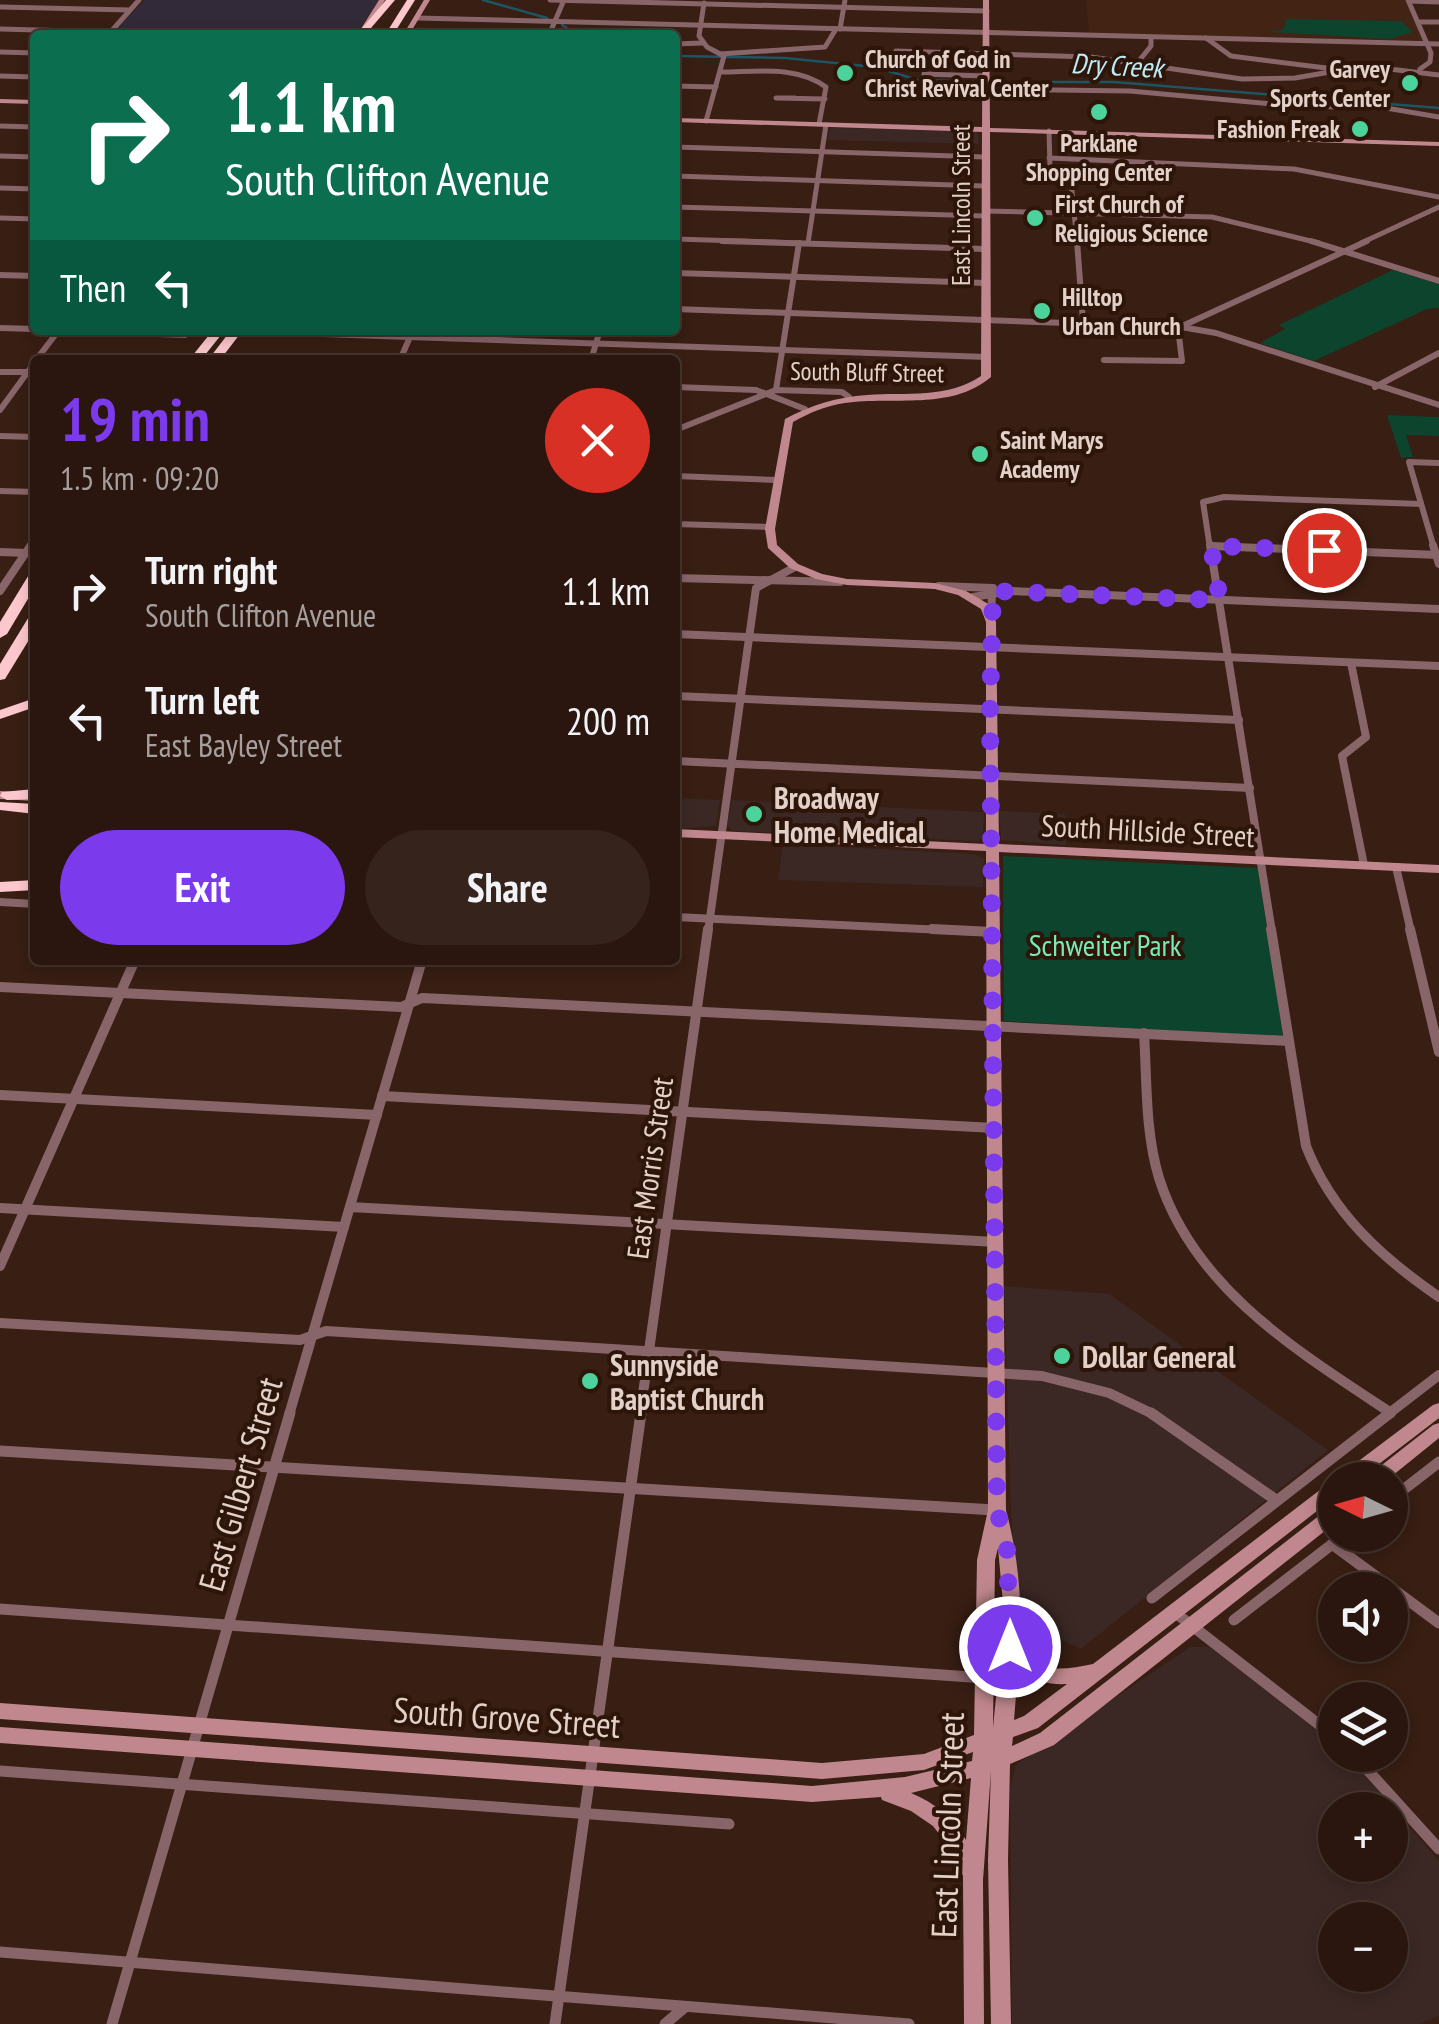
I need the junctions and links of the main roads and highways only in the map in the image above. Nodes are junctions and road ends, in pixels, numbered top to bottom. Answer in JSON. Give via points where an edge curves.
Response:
{"nodes":[{"id":1,"x":391,"y":0,"type":"edge"},
{"id":2,"x":399,"y":0,"type":"edge"},
{"id":3,"x":413,"y":0,"type":"edge"},
{"id":4,"x":364,"y":30,"type":"edge"},
{"id":5,"x":379,"y":30,"type":"edge"},
{"id":6,"x":392,"y":30,"type":"edge"},
{"id":7,"x":404,"y":30,"type":"edge"},
{"id":8,"x":214,"y":335,"type":"edge"},
{"id":9,"x":233,"y":335,"type":"edge"},
{"id":10,"x":199,"y":355,"type":"edge"},
{"id":11,"x":218,"y":355,"type":"edge"},
{"id":12,"x":30,"y":583,"type":"edge"},
{"id":13,"x":30,"y":585,"type":"edge"},
{"id":14,"x":0,"y":618,"type":"edge"},
{"id":15,"x":30,"y":626,"type":"edge"},
{"id":16,"x":0,"y":634,"type":"edge"},
{"id":17,"x":0,"y":676,"type":"edge"},
{"id":18,"x":30,"y":704,"type":"edge"},
{"id":19,"x":0,"y":715,"type":"edge"},
{"id":20,"x":30,"y":796,"type":"edge"},
{"id":21,"x":2,"y":800,"type":"edge"},
{"id":22,"x":30,"y":807,"type":"edge"},
{"id":23,"x":30,"y":885,"type":"edge"},
{"id":24,"x":0,"y":887,"type":"edge"}],
"edges":[{"from":1,"to":4,"type":"highway"},
{"from":2,"to":5,"type":"highway"},
{"from":3,"to":6,"type":"highway"},
{"from":3,"to":7,"type":"highway"},
{"from":8,"to":10,"type":"highway"},
{"from":9,"to":11,"type":"highway"},
{"from":12,"to":14,"type":"highway"},
{"from":13,"to":16,"type":"highway"},
{"from":15,"to":17,"type":"highway"},
{"from":18,"to":19,"type":"highway"},
{"from":20,"to":21,"type":"highway"},
{"from":21,"to":22,"type":"highway"},
{"from":23,"to":24,"type":"highway"}]}
